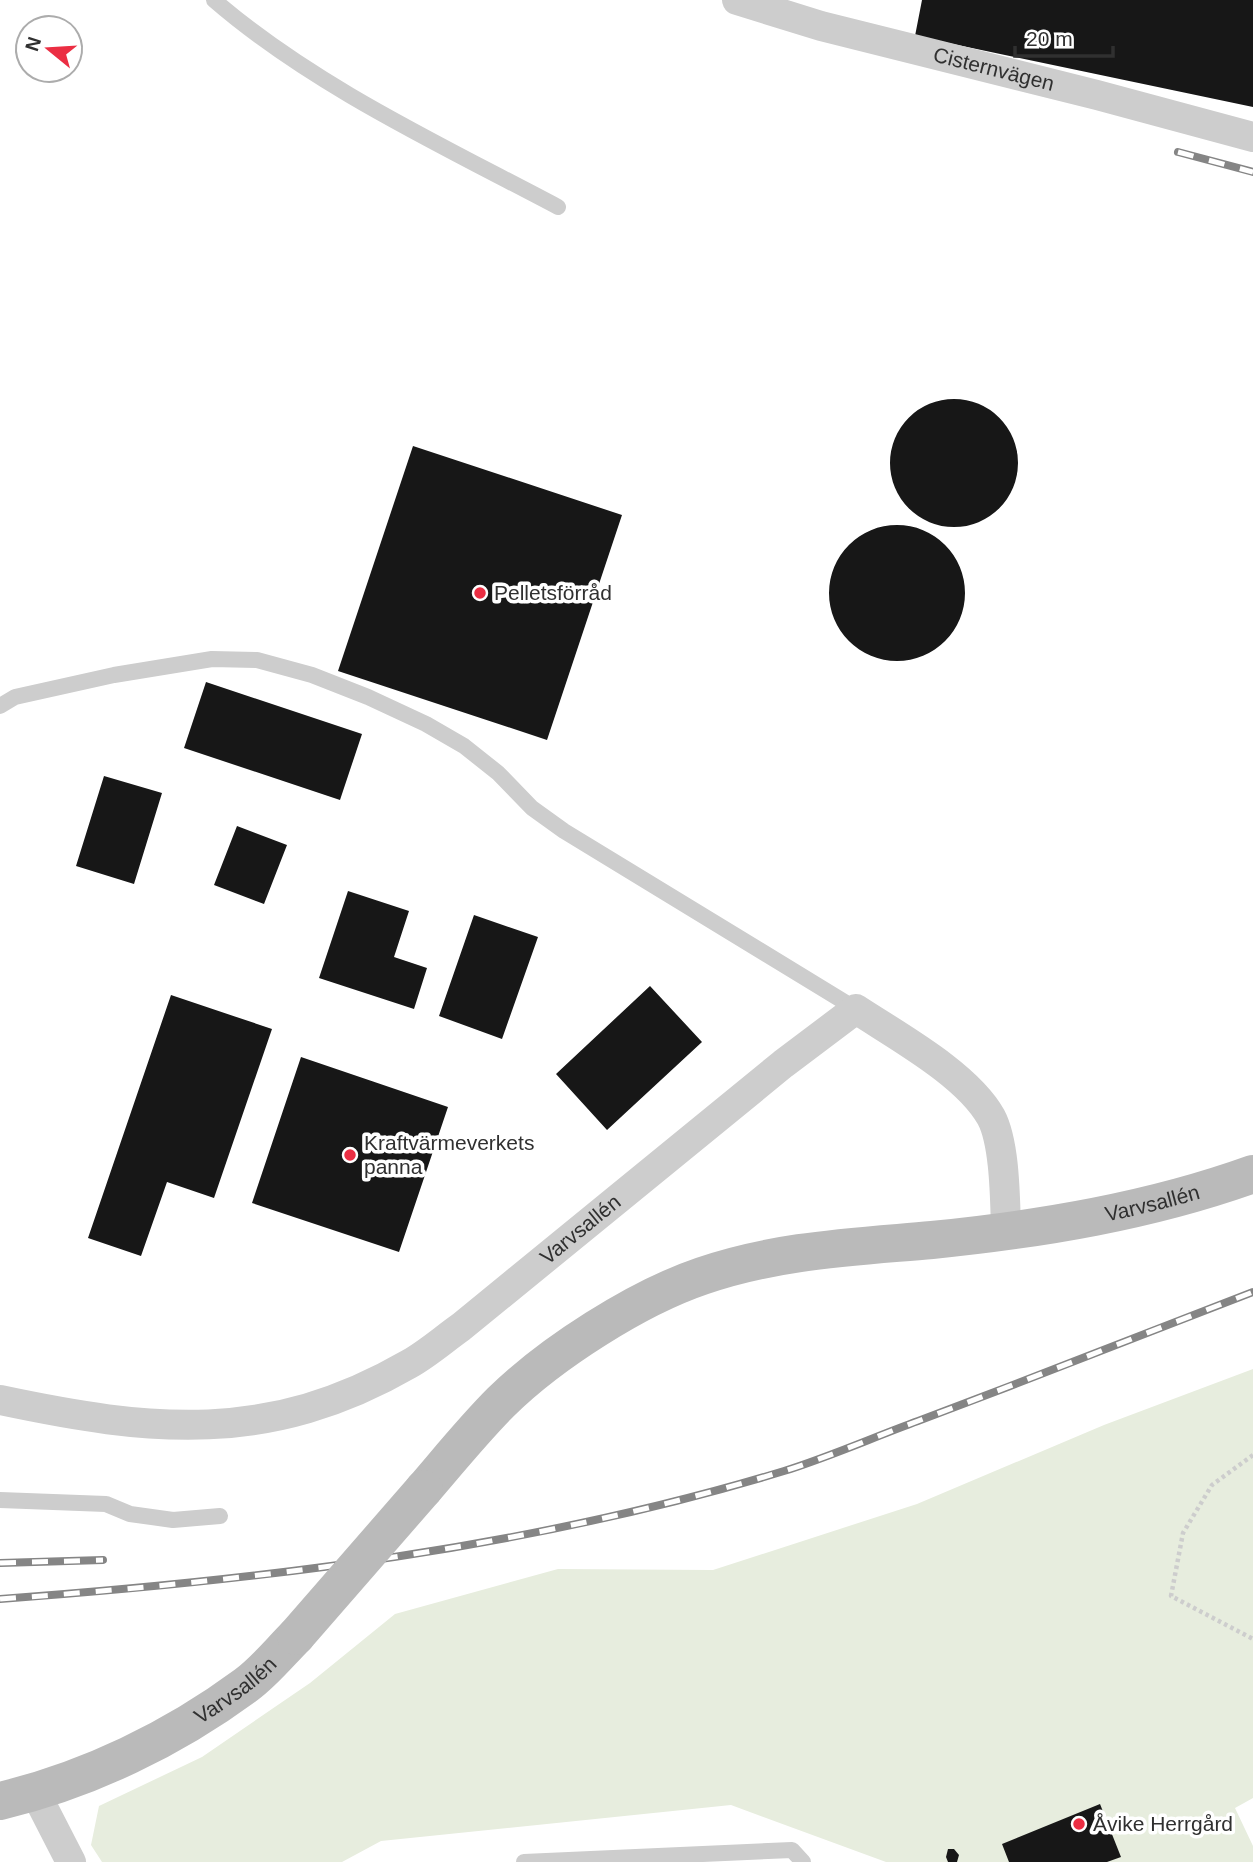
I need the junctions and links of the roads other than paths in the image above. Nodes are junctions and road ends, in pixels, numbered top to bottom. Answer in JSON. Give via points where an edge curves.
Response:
{"nodes":[{"id":1,"x":214,"y":0,"type":"edge"},
{"id":2,"x":737,"y":0,"type":"edge"},
{"id":3,"x":1253,"y":137,"type":"edge"},
{"id":4,"x":558,"y":206,"type":"dead end"},
{"id":5,"x":0,"y":706,"type":"edge"},
{"id":6,"x":856,"y":1009,"type":"junction"},
{"id":7,"x":1253,"y":1174,"type":"edge"},
{"id":8,"x":1006,"y":1229,"type":"junction"},
{"id":9,"x":0,"y":1400,"type":"edge"},
{"id":10,"x":0,"y":1500,"type":"edge"},
{"id":11,"x":220,"y":1516,"type":"dead end"},
{"id":12,"x":17,"y":1796,"type":"edge"},
{"id":13,"x":71,"y":1862,"type":"edge"},
{"id":14,"x":524,"y":1862,"type":"edge"},
{"id":15,"x":803,"y":1862,"type":"edge"}],
"edges":[{"from":1,"to":4,"type":"lane","via":[[240,23],[342,90]]},
{"from":2,"to":3,"type":"street","name":"Cisternvägen","via":[[821,26]]},
{"from":5,"to":6,"type":"lane","via":[[15,697],[60,685],[212,659],[257,660],[312,675],[403,713],[464,746],[564,831]]},
{"from":6,"to":8,"type":"street","via":[[965,1086],[991,1118],[1003,1161]]},
{"from":6,"to":9,"type":"street","name":"Varvsallén","via":[[461,1327],[410,1364],[360,1389],[307,1409],[248,1423],[183,1427],[122,1423]]},
{"from":7,"to":8,"type":"street","name":"Varvsallén","via":[[1158,1203]]},
{"from":8,"to":12,"type":"street","name":"Varvsallén","bridge":true,"via":[[824,1248],[757,1260],[689,1281],[595,1330],[502,1401],[296,1636],[248,1684],[116,1761]]},
{"from":10,"to":11,"type":"lane","via":[[106,1504],[130,1514],[173,1520]]},
{"from":12,"to":13,"type":"street"},
{"from":14,"to":15,"type":"lane","via":[[792,1850]]}]}
